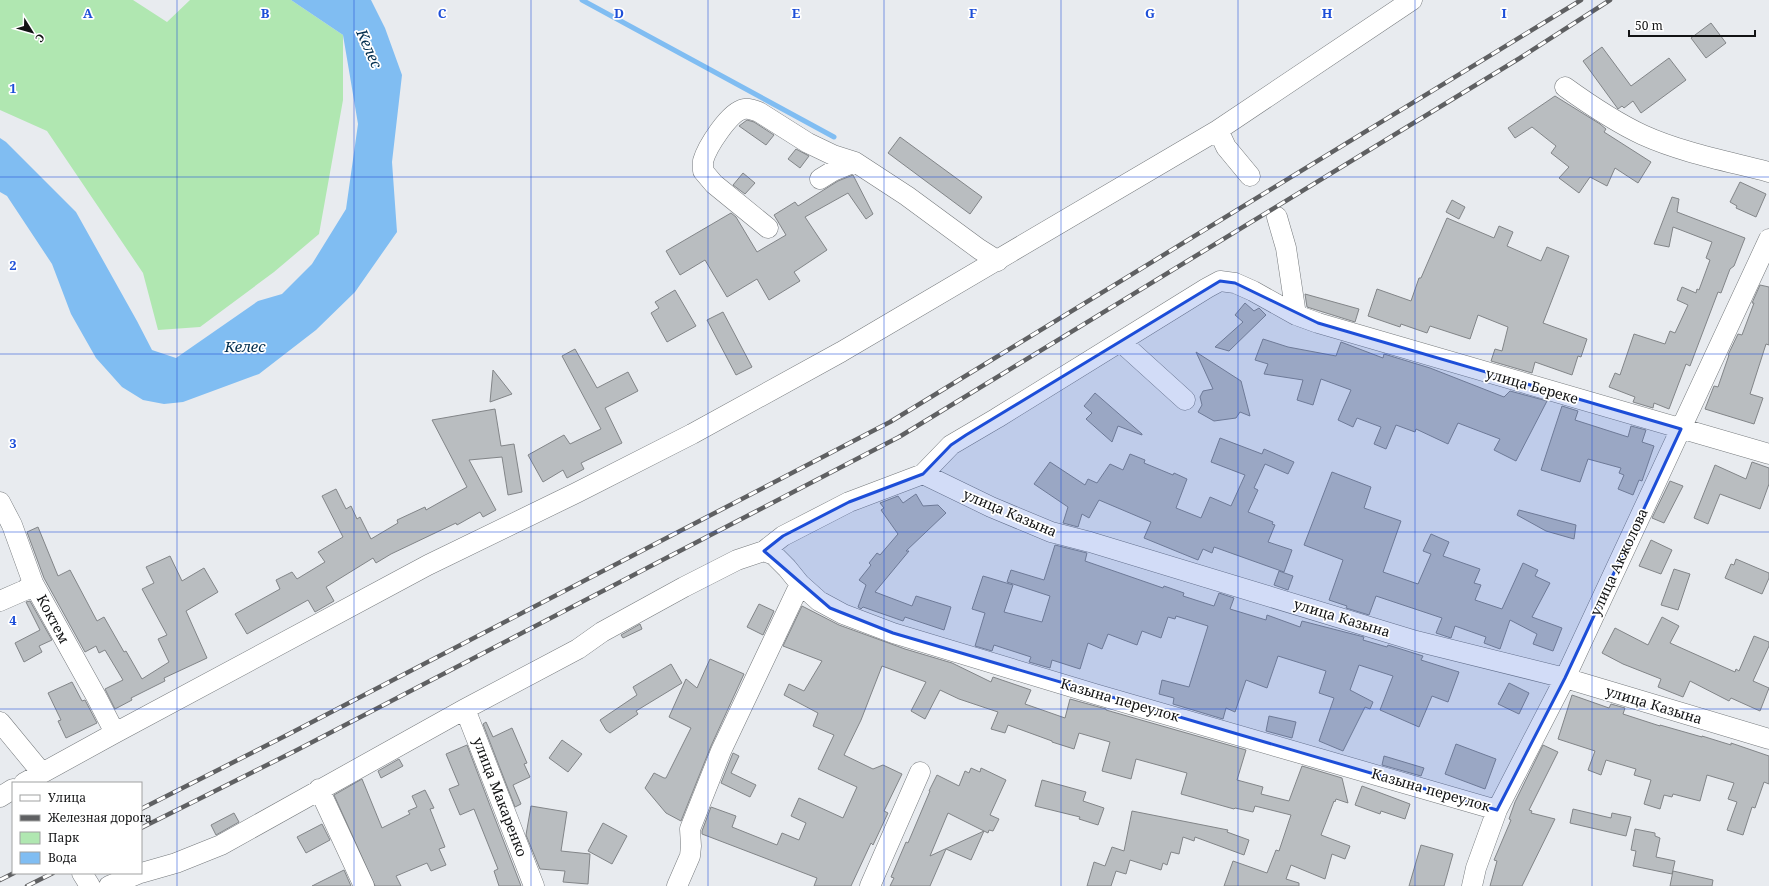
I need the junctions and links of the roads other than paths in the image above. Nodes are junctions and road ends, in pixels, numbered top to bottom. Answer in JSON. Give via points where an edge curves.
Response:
{"nodes":[{"id":1,"x":1412,"y":0,"type":"edge"},
{"id":2,"x":1565,"y":87,"type":"dead end"},
{"id":3,"x":1218,"y":130,"type":"junction"},
{"id":4,"x":855,"y":162,"type":"junction"},
{"id":5,"x":1769,"y":172,"type":"edge"},
{"id":6,"x":1250,"y":176,"type":"dead end"},
{"id":7,"x":820,"y":179,"type":"dead end"},
{"id":8,"x":1277,"y":217,"type":"dead end"},
{"id":9,"x":768,"y":228,"type":"dead end"},
{"id":10,"x":1769,"y":239,"type":"edge"},
{"id":11,"x":998,"y":261,"type":"junction"},
{"id":12,"x":1296,"y":315,"type":"junction"},
{"id":13,"x":1121,"y":342,"type":"junction"},
{"id":14,"x":1184,"y":400,"type":"dead end"},
{"id":15,"x":1681,"y":429,"type":"junction"},
{"id":16,"x":1769,"y":454,"type":"edge"},
{"id":17,"x":923,"y":474,"type":"junction"},
{"id":18,"x":0,"y":502,"type":"edge"},
{"id":19,"x":764,"y":551,"type":"junction"},
{"id":20,"x":33,"y":583,"type":"junction"},
{"id":21,"x":800,"y":584,"type":"junction"},
{"id":22,"x":0,"y":601,"type":"edge"},
{"id":23,"x":1565,"y":678,"type":"junction"},
{"id":24,"x":465,"y":709,"type":"junction"},
{"id":25,"x":0,"y":722,"type":"edge"},
{"id":26,"x":114,"y":732,"type":"junction"},
{"id":27,"x":1769,"y":739,"type":"edge"},
{"id":28,"x":920,"y":772,"type":"dead end"},
{"id":29,"x":27,"y":782,"type":"edge"},
{"id":30,"x":319,"y":789,"type":"junction"},
{"id":31,"x":12,"y":790,"type":"edge"},
{"id":32,"x":0,"y":797,"type":"edge"},
{"id":33,"x":1497,"y":810,"type":"junction"},
{"id":34,"x":142,"y":872,"type":"edge"},
{"id":35,"x":83,"y":874,"type":"edge"},
{"id":36,"x":138,"y":874,"type":"edge"},
{"id":37,"x":90,"y":886,"type":"edge"},
{"id":38,"x":109,"y":886,"type":"edge"},
{"id":39,"x":364,"y":886,"type":"edge"},
{"id":40,"x":534,"y":886,"type":"edge"},
{"id":41,"x":676,"y":886,"type":"edge"},
{"id":42,"x":870,"y":886,"type":"edge"},
{"id":43,"x":1472,"y":886,"type":"edge"}],
"edges":[{"from":1,"to":3,"type":"street"},
{"from":2,"to":5,"type":"street","via":[[1603,113],[1644,135],[1677,148]]},
{"from":3,"to":6,"type":"street","via":[[1226,147]]},
{"from":3,"to":11,"type":"street"},
{"from":4,"to":7,"type":"street"},
{"from":4,"to":9,"type":"street","via":[[832,155],[808,143],[752,109],[744,109],[735,114],[719,130],[703,161],[703,170],[714,184]]},
{"from":4,"to":11,"type":"street"},
{"from":8,"to":12,"type":"street","via":[[1286,248]]},
{"from":10,"to":15,"type":"street","name":"улица Акжолова"},
{"from":11,"to":26,"type":"street","via":[[692,434],[428,565]]},
{"from":12,"to":13,"type":"street","name":"улица Береке","via":[[1235,283],[1220,281]]},
{"from":12,"to":15,"type":"street","name":"улица Береке"},
{"from":13,"to":14,"type":"street"},
{"from":13,"to":17,"type":"street","name":"улица Береке","via":[[951,445]]},
{"from":15,"to":16,"type":"street","name":"улица Береке"},
{"from":15,"to":23,"type":"street","name":"улица Акжолова"},
{"from":17,"to":19,"type":"street","via":[[849,502],[783,536]]},
{"from":17,"to":23,"type":"street","name":"улица Казына","via":[[1051,532],[1416,641]]},
{"from":18,"to":20,"type":"street","name":"Коктем","via":[[12,525]]},
{"from":19,"to":21,"type":"street","name":"Казына переулок","via":[[774,556]]},
{"from":19,"to":24,"type":"street","via":[[737,560],[684,587],[554,662]]},
{"from":20,"to":22,"type":"street","via":[[25,590]]},
{"from":20,"to":26,"type":"street","name":"Коктем"},
{"from":21,"to":33,"type":"street","name":"Казына переулок","via":[[819,601],[843,614],[893,633]]},
{"from":21,"to":41,"type":"street","via":[[721,751],[690,829],[690,856]]},
{"from":23,"to":27,"type":"street","name":"улица Казына"},
{"from":23,"to":33,"type":"street","name":"улица Акжолова"},
{"from":24,"to":30,"type":"street","via":[[397,749]]},
{"from":24,"to":40,"type":"street","name":"улица Макаренко"},
{"from":25,"to":29,"type":"street"},
{"from":26,"to":29,"type":"street"},
{"from":28,"to":42,"type":"street"},
{"from":30,"to":34,"type":"street","via":[[222,845],[176,863]]},
{"from":30,"to":39,"type":"street"},
{"from":31,"to":32,"type":"street"},
{"from":33,"to":43,"type":"street","name":"улица Акжолова"},
{"from":35,"to":37,"type":"street"},
{"from":36,"to":38,"type":"street"}]}
